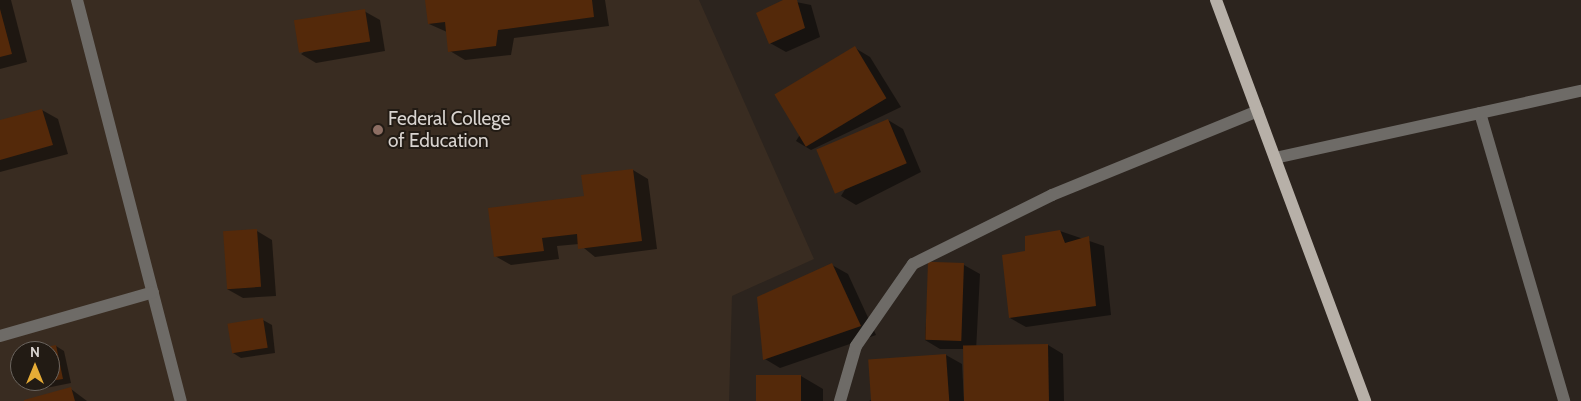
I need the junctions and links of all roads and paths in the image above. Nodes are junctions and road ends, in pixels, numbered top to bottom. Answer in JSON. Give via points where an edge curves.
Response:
{"nodes":[{"id":1,"x":77,"y":0,"type":"edge"},
{"id":2,"x":1216,"y":0,"type":"edge"},
{"id":3,"x":1581,"y":91,"type":"edge"},
{"id":4,"x":1258,"y":111,"type":"junction"},
{"id":5,"x":1480,"y":114,"type":"junction"},
{"id":6,"x":1275,"y":158,"type":"junction"},
{"id":7,"x":152,"y":292,"type":"junction"},
{"id":8,"x":0,"y":336,"type":"edge"},
{"id":9,"x":181,"y":401,"type":"edge"},
{"id":10,"x":840,"y":401,"type":"edge"},
{"id":11,"x":1364,"y":401,"type":"edge"},
{"id":12,"x":1564,"y":401,"type":"edge"}],
"edges":[{"from":1,"to":7,"type":"street"},
{"from":2,"to":4,"type":"main road"},
{"from":3,"to":5,"type":"street"},
{"from":4,"to":6,"type":"main road"},
{"from":4,"to":10,"type":"street","via":[[1052,195],[914,264],[856,346]]},
{"from":5,"to":6,"type":"street"},
{"from":5,"to":12,"type":"street"},
{"from":6,"to":11,"type":"main road"},
{"from":7,"to":8,"type":"street"},
{"from":7,"to":9,"type":"street"}]}
